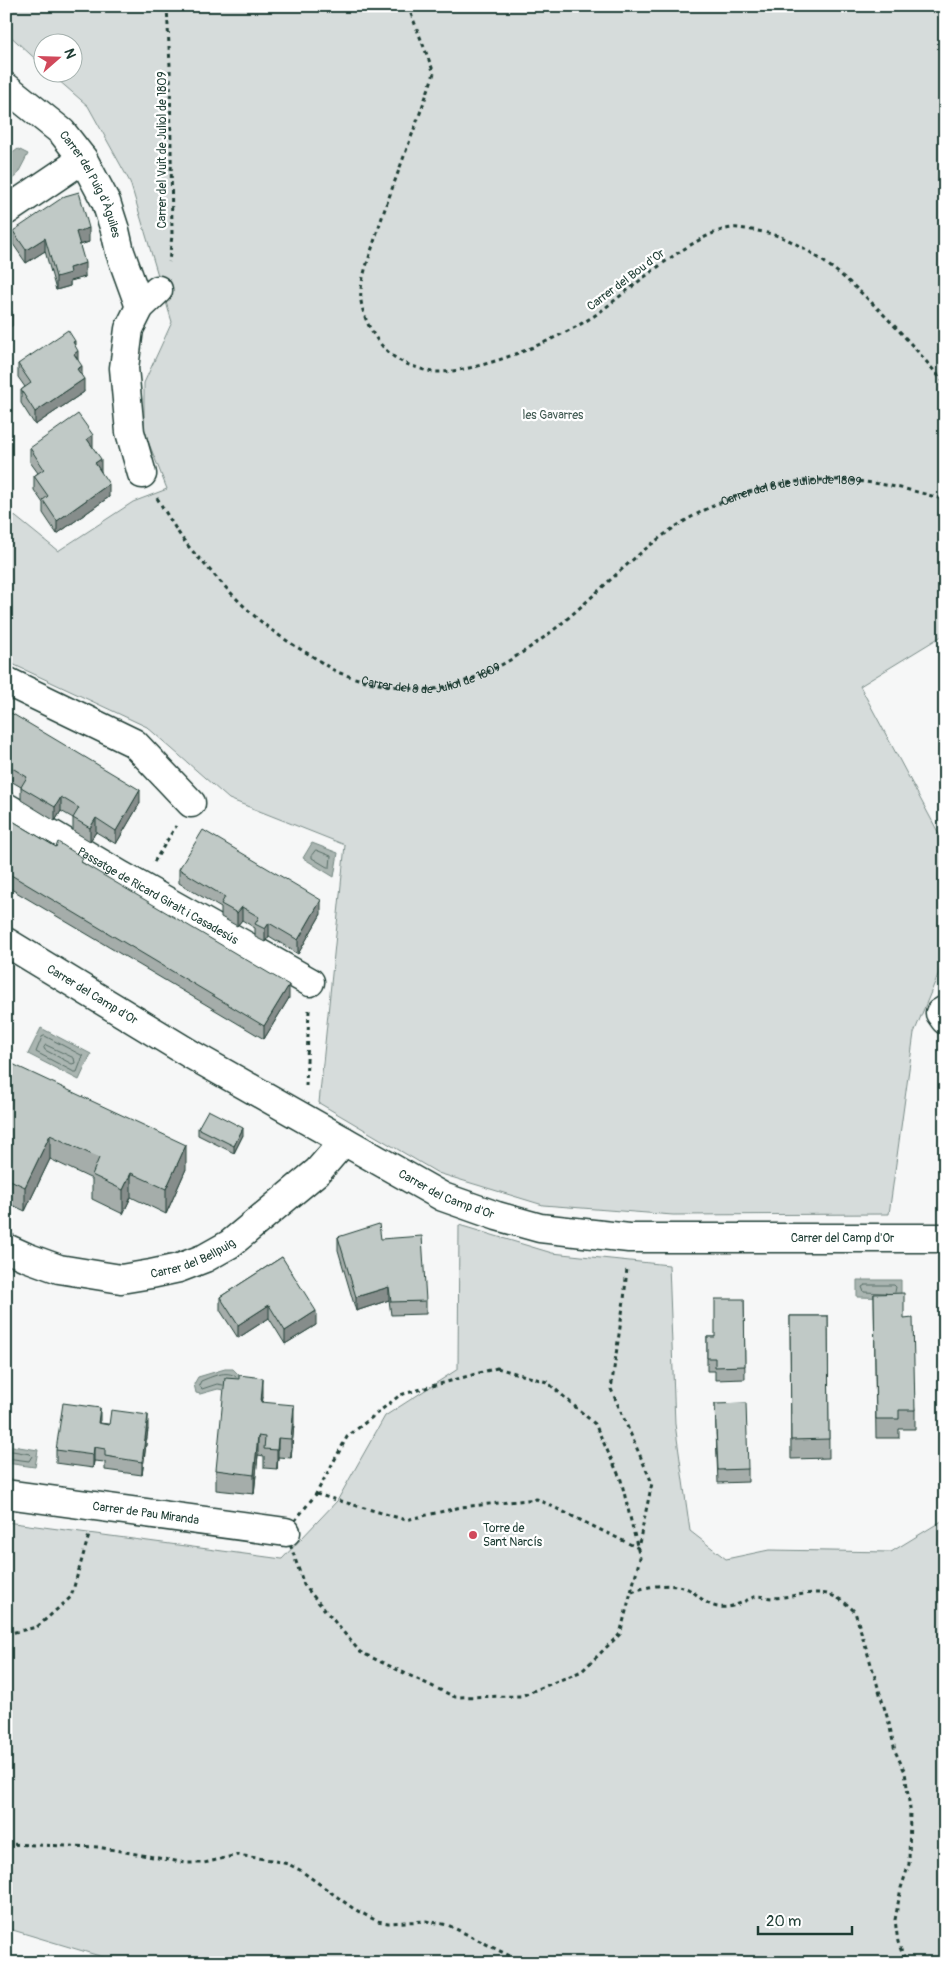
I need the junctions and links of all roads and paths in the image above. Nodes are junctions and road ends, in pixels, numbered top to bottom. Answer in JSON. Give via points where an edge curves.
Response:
{"nodes":[{"id":1,"x":167,"y":6,"type":"edge"},
{"id":2,"x":408,"y":6,"type":"edge"},
{"id":3,"x":6,"y":87,"type":"edge"},
{"id":4,"x":83,"y":159,"type":"junction"},
{"id":5,"x":6,"y":211,"type":"edge"},
{"id":6,"x":149,"y":299,"type":"junction"},
{"id":7,"x":945,"y":384,"type":"edge"},
{"id":8,"x":142,"y":474,"type":"joint"},
{"id":9,"x":945,"y":500,"type":"edge"},
{"id":10,"x":6,"y":681,"type":"edge"},
{"id":11,"x":191,"y":803,"type":"joint"},
{"id":12,"x":6,"y":807,"type":"edge"},
{"id":13,"x":139,"y":885,"type":"junction"},
{"id":14,"x":6,"y":942,"type":"edge"},
{"id":15,"x":310,"y":982,"type":"joint"},
{"id":16,"x":945,"y":1010,"type":"edge"},
{"id":17,"x":945,"y":1020,"type":"edge"},
{"id":18,"x":305,"y":1119,"type":"junction"},
{"id":19,"x":344,"y":1141,"type":"junction"},
{"id":20,"x":629,"y":1238,"type":"junction"},
{"id":21,"x":945,"y":1238,"type":"edge"},
{"id":22,"x":6,"y":1248,"type":"edge"},
{"id":23,"x":6,"y":1494,"type":"edge"},
{"id":24,"x":316,"y":1494,"type":"junction"},
{"id":25,"x":98,"y":1507,"type":"junction"},
{"id":26,"x":286,"y":1532,"type":"junction"},
{"id":27,"x":638,"y":1548,"type":"junction"},
{"id":28,"x":631,"y":1592,"type":"junction"},
{"id":29,"x":6,"y":1634,"type":"edge"},
{"id":30,"x":6,"y":1844,"type":"edge"},
{"id":31,"x":945,"y":1958,"type":"edge"},
{"id":32,"x":908,"y":1961,"type":"junction"},
{"id":33,"x":524,"y":1963,"type":"edge"},
{"id":34,"x":892,"y":1963,"type":"edge"}],
"edges":[{"from":1,"to":6,"type":"path","name":"Carrer del Vuit de Juliol de 1809","via":[[172,235],[167,276]]},
{"from":2,"to":7,"type":"path","name":"Carrer del Bou d'Or","via":[[434,72],[381,219],[363,278],[361,300],[376,339],[391,354],[406,364],[433,373],[466,369],[503,359],[595,315],[674,255],[724,229],[737,228],[784,238],[822,260],[872,304]]},
{"from":3,"to":4,"type":"street","name":"Carrer del Puig d'Àguiles","via":[[62,132]]},
{"from":4,"to":5,"type":"street"},
{"from":4,"to":6,"type":"street","name":"Carrer del Puig d'Àguiles","via":[[106,202],[120,252]]},
{"from":6,"to":8,"type":"street","via":[[128,329],[124,368],[130,432]]},
{"from":8,"to":9,"type":"path","name":"Carrer del 8 de Juliol de 1809","via":[[183,539],[231,594],[276,634],[338,672],[378,685],[417,689],[444,688],[472,678],[530,648],[660,538],[696,514],[732,498],[781,484],[842,479],[875,482]]},
{"from":10,"to":11,"type":"street","via":[[134,743]]},
{"from":11,"to":13,"type":"path"},
{"from":12,"to":13,"type":"street","name":"Passatge de Ricard Giralt i Casadesús"},
{"from":13,"to":15,"type":"street","name":"Passatge de Ricard Giralt i Casadesús"},
{"from":14,"to":18,"type":"street","name":"Carrer del Camp d'Or"},
{"from":15,"to":18,"type":"path"},
{"from":16,"to":17,"type":"street","via":[[940,1013]]},
{"from":18,"to":19,"type":"street","name":"Carrer del Camp d'Or"},
{"from":19,"to":20,"type":"street","name":"Carrer del Camp d'Or","via":[[443,1197],[497,1216],[540,1228]]},
{"from":19,"to":22,"type":"street","name":"Carrer del Bellpuig","via":[[318,1171],[230,1244],[179,1268],[121,1279],[59,1269]]},
{"from":20,"to":21,"type":"street","name":"Carrer del Camp d'Or"},
{"from":20,"to":27,"type":"path","via":[[611,1389],[652,1483]]},
{"from":23,"to":25,"type":"street","name":"Carrer de Pau Miranda"},
{"from":24,"to":26,"type":"path"},
{"from":24,"to":27,"type":"path","via":[[406,1520],[460,1508],[537,1499]]},
{"from":24,"to":27,"type":"path","via":[[347,1437],[400,1395],[497,1368],[547,1382],[595,1424],[621,1480]]},
{"from":25,"to":26,"type":"street","name":"Carrer de Pau Miranda"},
{"from":25,"to":29,"type":"path","via":[[71,1597],[37,1627]]},
{"from":26,"to":28,"type":"path","via":[[304,1585],[360,1652],[455,1697],[521,1696],[582,1671],[620,1634]]},
{"from":27,"to":28,"type":"path","via":[[640,1558]]},
{"from":28,"to":32,"type":"path","via":[[646,1586],[688,1589],[716,1607],[730,1607],[756,1596],[831,1594],[855,1612],[890,1723],[894,1751],[905,1772],[910,1809],[909,1864],[895,1920],[898,1942]]},
{"from":30,"to":33,"type":"path","via":[[98,1847],[186,1863],[204,1863],[237,1855],[271,1860],[300,1870],[354,1909],[377,1921],[426,1921],[448,1925]]},
{"from":31,"to":32,"type":"path"},
{"from":32,"to":34,"type":"path"}]}
